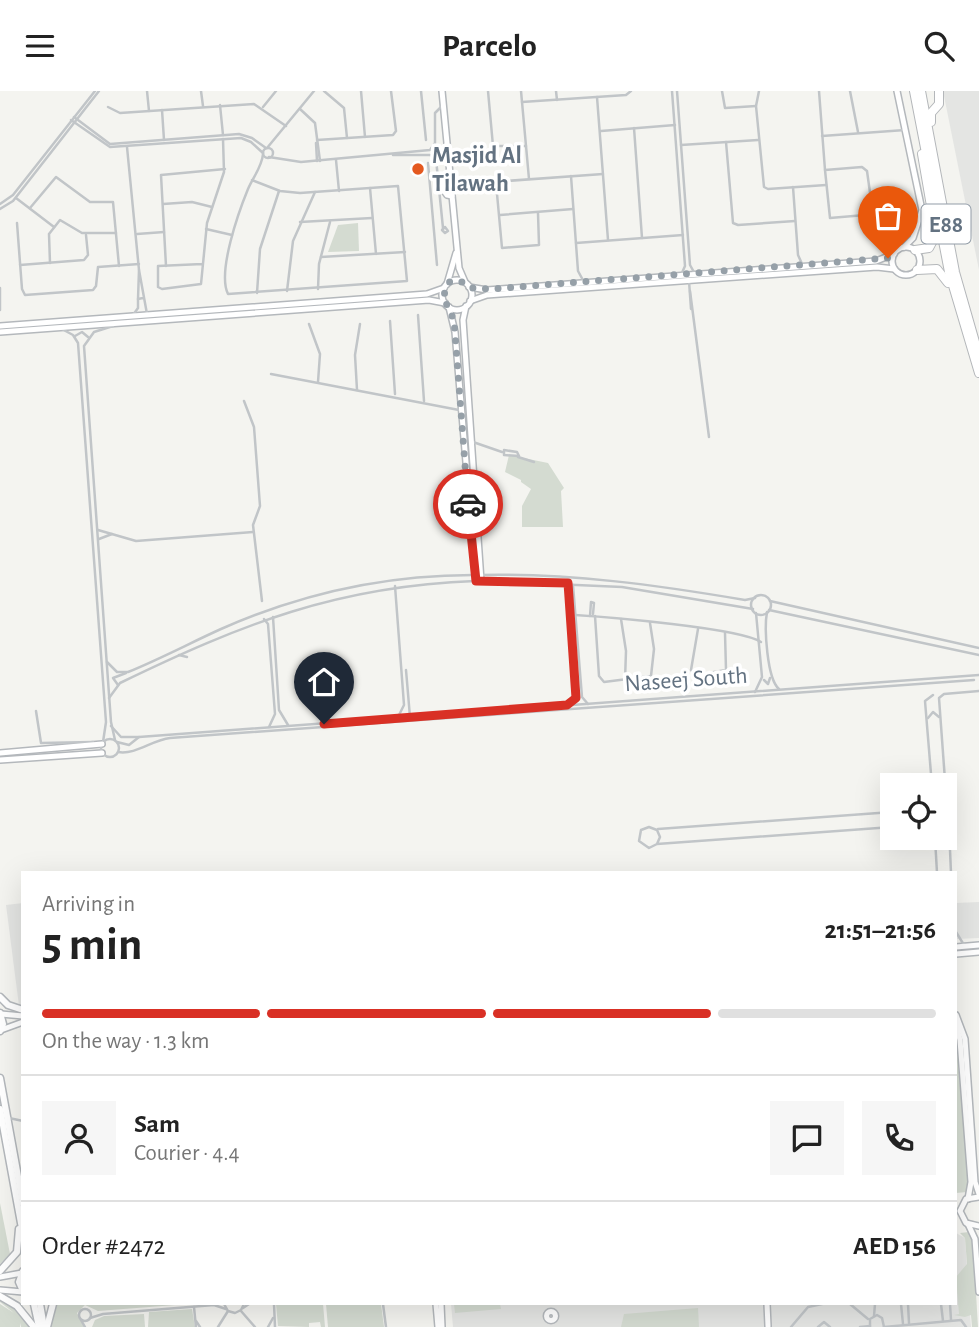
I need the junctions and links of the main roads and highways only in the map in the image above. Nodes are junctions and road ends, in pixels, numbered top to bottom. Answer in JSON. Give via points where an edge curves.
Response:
{"nodes":[{"id":1,"x":914,"y":91,"type":"edge"},
{"id":2,"x":923,"y":91,"type":"edge"},
{"id":3,"x":937,"y":91,"type":"edge"},
{"id":4,"x":918,"y":110,"type":"junction"},
{"id":5,"x":932,"y":146,"type":"junction"},
{"id":6,"x":915,"y":250,"type":"road end"},
{"id":7,"x":917,"y":271,"type":"road end"},
{"id":8,"x":957,"y":307,"type":"junction"},
{"id":9,"x":979,"y":356,"type":"edge"},
{"id":10,"x":979,"y":373,"type":"edge"},
{"id":11,"x":0,"y":997,"type":"edge"},
{"id":12,"x":21,"y":1012,"type":"edge"},
{"id":13,"x":0,"y":1014,"type":"edge"},
{"id":14,"x":1,"y":1030,"type":"edge"},
{"id":15,"x":0,"y":1078,"type":"edge"},
{"id":16,"x":0,"y":1109,"type":"edge"},
{"id":17,"x":20,"y":1205,"type":"edge"},
{"id":18,"x":0,"y":1271,"type":"edge"},
{"id":19,"x":0,"y":1296,"type":"edge"},
{"id":20,"x":34,"y":1305,"type":"edge"},
{"id":21,"x":40,"y":1305,"type":"edge"},
{"id":22,"x":52,"y":1305,"type":"edge"},
{"id":23,"x":41,"y":1327,"type":"edge"}],
"edges":[{"from":1,"to":4,"type":"highway","number":"E88"},
{"from":2,"to":3,"type":"highway","via":[[933,107],[938,103]]},
{"from":2,"to":5,"type":"highway","number":"E88"},
{"from":3,"to":5,"type":"highway","via":[[939,104],[930,115]]},
{"from":4,"to":6,"type":"highway","via":[[915,116],[936,235],[932,245]]},
{"from":4,"to":8,"type":"highway","number":"E88"},
{"from":5,"to":9,"type":"highway","number":"E88","via":[[955,272]]},
{"from":7,"to":8,"type":"highway","via":[[929,267],[942,272]]},
{"from":8,"to":10,"type":"highway","number":"E88"},
{"from":11,"to":12,"type":"main road"},
{"from":13,"to":14,"type":"main road"},
{"from":15,"to":17,"type":"main road"},
{"from":16,"to":17,"type":"main road"},
{"from":17,"to":18,"type":"main road","via":[[18,1248]]},
{"from":19,"to":23,"type":"main road","via":[[18,1305]]},
{"from":20,"to":23,"type":"main road"},
{"from":21,"to":23,"type":"main road"},
{"from":22,"to":23,"type":"main road"}]}
